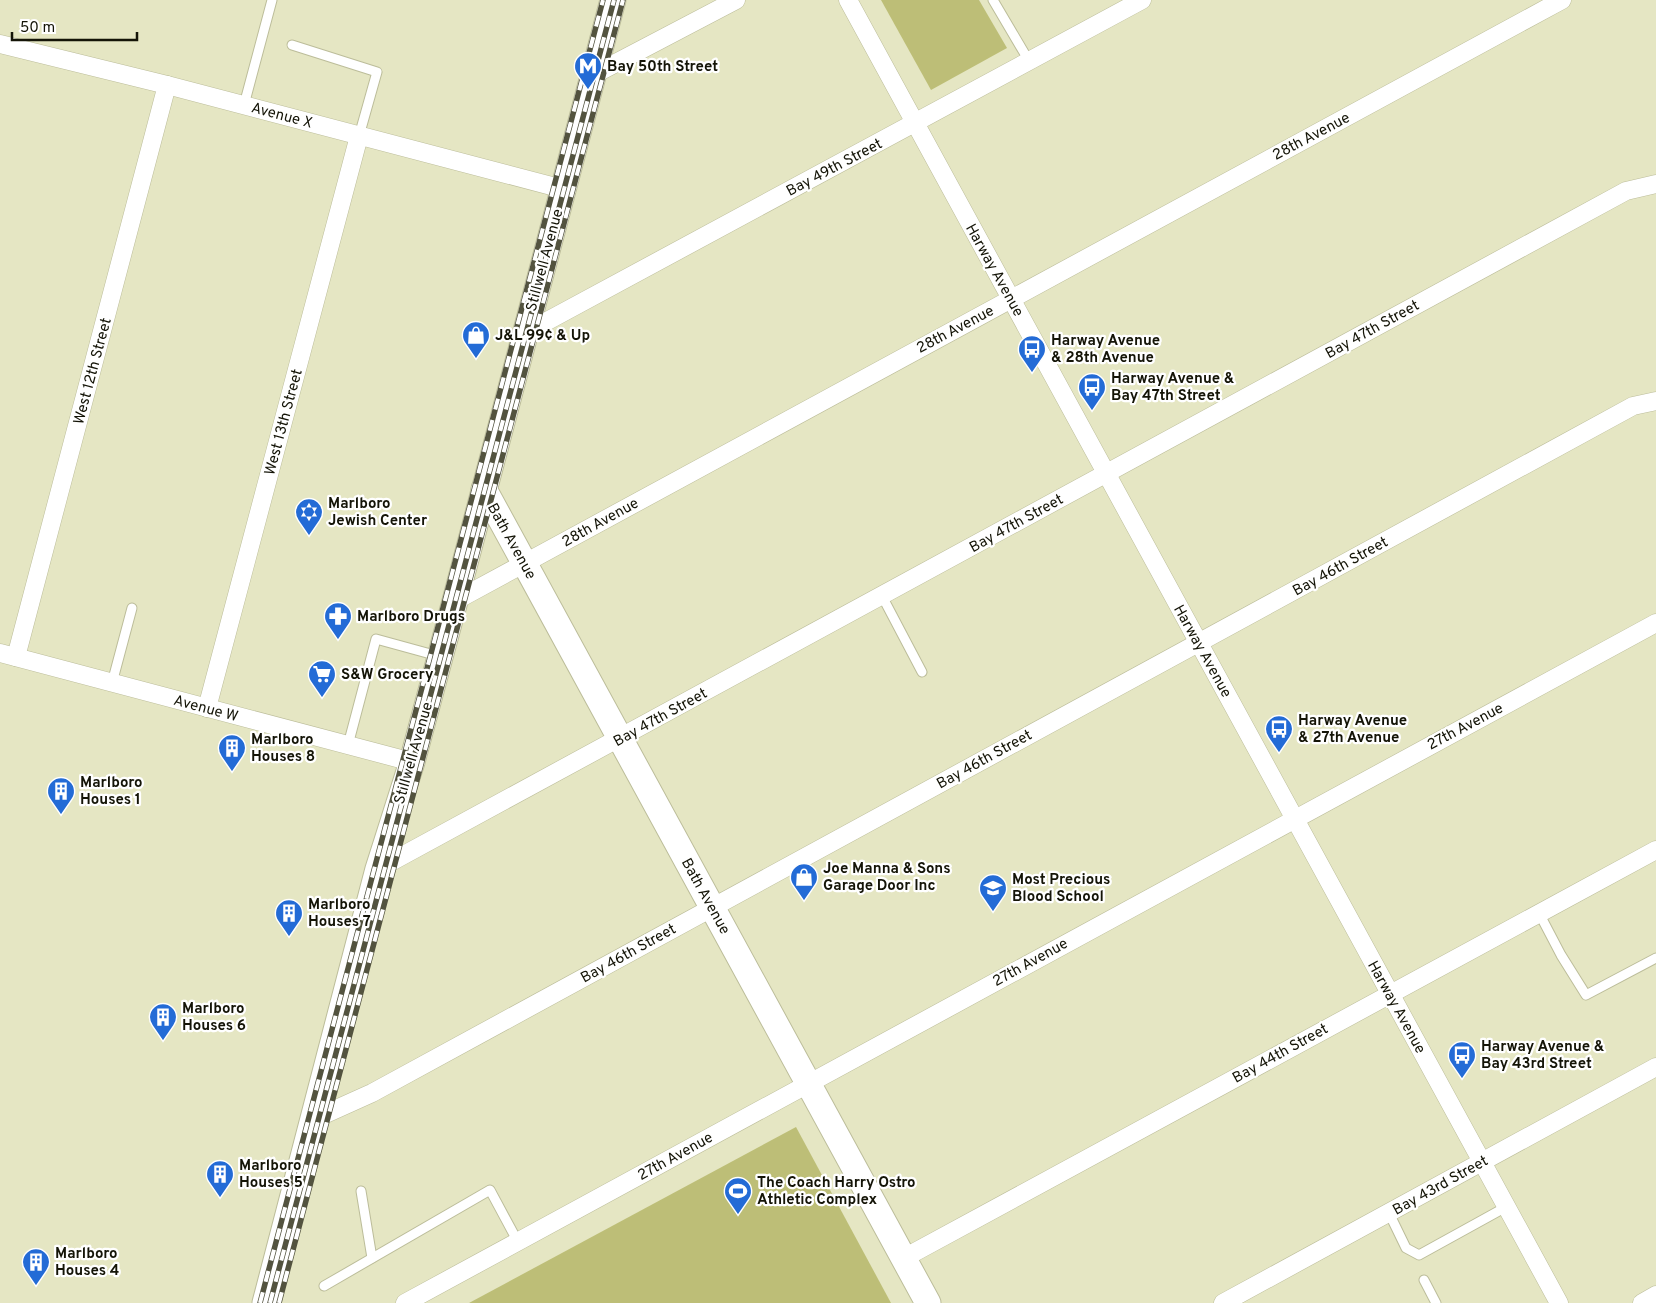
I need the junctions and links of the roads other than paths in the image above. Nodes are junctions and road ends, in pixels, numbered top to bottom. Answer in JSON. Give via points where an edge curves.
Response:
{"nodes":[{"id":1,"x":272,"y":0,"type":"edge"},
{"id":2,"x":613,"y":0,"type":"edge"},
{"id":3,"x":736,"y":0,"type":"edge"},
{"id":4,"x":848,"y":0,"type":"edge"},
{"id":5,"x":994,"y":0,"type":"edge"},
{"id":6,"x":1142,"y":0,"type":"edge"},
{"id":7,"x":1562,"y":0,"type":"edge"},
{"id":8,"x":0,"y":44,"type":"edge"},
{"id":9,"x":292,"y":45,"type":"dead end"},
{"id":10,"x":1029,"y":62,"type":"junction"},
{"id":11,"x":593,"y":75,"type":"junction"},
{"id":12,"x":167,"y":85,"type":"junction"},
{"id":13,"x":244,"y":105,"type":"junction"},
{"id":14,"x":915,"y":123,"type":"junction"},
{"id":15,"x":359,"y":136,"type":"junction"},
{"id":16,"x":1656,"y":184,"type":"edge"},
{"id":17,"x":563,"y":189,"type":"junction"},
{"id":18,"x":1011,"y":298,"type":"junction"},
{"id":19,"x":525,"y":332,"type":"junction"},
{"id":20,"x":1656,"y":401,"type":"edge"},
{"id":21,"x":1106,"y":474,"type":"junction"},
{"id":22,"x":484,"y":489,"type":"junction"},
{"id":23,"x":524,"y":563,"type":"junction"},
{"id":24,"x":882,"y":596,"type":"junction"},
{"id":25,"x":455,"y":601,"type":"junction"},
{"id":26,"x":132,"y":608,"type":"dead end"},
{"id":27,"x":1656,"y":622,"type":"edge"},
{"id":28,"x":1198,"y":642,"type":"junction"},
{"id":29,"x":8,"y":655,"type":"edge"},
{"id":30,"x":440,"y":656,"type":"junction"},
{"id":31,"x":922,"y":672,"type":"dead end"},
{"id":32,"x":112,"y":683,"type":"junction"},
{"id":33,"x":206,"y":708,"type":"junction"},
{"id":34,"x":620,"y":739,"type":"junction"},
{"id":35,"x":348,"y":745,"type":"junction"},
{"id":36,"x":412,"y":762,"type":"junction"},
{"id":37,"x":1294,"y":818,"type":"junction"},
{"id":38,"x":1656,"y":850,"type":"edge"},
{"id":39,"x":378,"y":869,"type":"junction"},
{"id":40,"x":713,"y":907,"type":"junction"},
{"id":41,"x":1539,"y":913,"type":"junction"},
{"id":42,"x":1656,"y":958,"type":"edge"},
{"id":43,"x":1390,"y":993,"type":"junction"},
{"id":44,"x":1656,"y":1067,"type":"edge"},
{"id":45,"x":808,"y":1083,"type":"junction"},
{"id":46,"x":312,"y":1120,"type":"junction"},
{"id":47,"x":1482,"y":1162,"type":"junction"},
{"id":48,"x":361,"y":1191,"type":"dead end"},
{"id":49,"x":1506,"y":1207,"type":"junction"},
{"id":50,"x":1388,"y":1213,"type":"junction"},
{"id":51,"x":518,"y":1242,"type":"junction"},
{"id":52,"x":372,"y":1258,"type":"junction"},
{"id":53,"x":904,"y":1258,"type":"junction"},
{"id":54,"x":1424,"y":1280,"type":"dead end"},
{"id":55,"x":324,"y":1286,"type":"dead end"},
{"id":56,"x":1656,"y":1295,"type":"edge"},
{"id":57,"x":265,"y":1303,"type":"edge"},
{"id":58,"x":405,"y":1303,"type":"edge"},
{"id":59,"x":928,"y":1303,"type":"edge"},
{"id":60,"x":1223,"y":1303,"type":"edge"},
{"id":61,"x":1436,"y":1303,"type":"edge"},
{"id":62,"x":1558,"y":1303,"type":"edge"},
{"id":63,"x":1642,"y":1303,"type":"edge"}],
"edges":[{"from":1,"to":13,"type":"lane"},
{"from":2,"to":11,"type":"main road","name":"Stillwell Avenue"},
{"from":3,"to":11,"type":"street"},
{"from":4,"to":14,"type":"street","name":"Harway Avenue"},
{"from":5,"to":10,"type":"lane"},
{"from":6,"to":10,"type":"street","name":"Bay 49th Street"},
{"from":7,"to":18,"type":"street","name":"28th Avenue"},
{"from":8,"to":12,"type":"street","name":"Avenue X"},
{"from":9,"to":15,"type":"lane","via":[[377,72]]},
{"from":10,"to":14,"type":"street","name":"Bay 49th Street"},
{"from":11,"to":17,"type":"main road","name":"Stillwell Avenue"},
{"from":12,"to":13,"type":"street","name":"Avenue X"},
{"from":12,"to":29,"type":"street","name":"West 12th Street"},
{"from":13,"to":15,"type":"street","name":"Avenue X"},
{"from":14,"to":18,"type":"street","name":"Harway Avenue"},
{"from":14,"to":19,"type":"street","name":"Bay 49th Street"},
{"from":15,"to":17,"type":"street","name":"Avenue X"},
{"from":15,"to":33,"type":"street","name":"West 13th Street"},
{"from":16,"to":21,"type":"street","name":"Bay 47th Street","via":[[1626,191]]},
{"from":17,"to":19,"type":"main road","name":"Stillwell Avenue"},
{"from":18,"to":21,"type":"street","name":"Harway Avenue"},
{"from":18,"to":23,"type":"street","name":"28th Avenue"},
{"from":19,"to":22,"type":"main road","name":"Stillwell Avenue"},
{"from":20,"to":28,"type":"street","name":"Bay 46th Street","via":[[1633,406]]},
{"from":21,"to":24,"type":"street","name":"Bay 47th Street"},
{"from":21,"to":28,"type":"street","name":"Harway Avenue"},
{"from":22,"to":23,"type":"main road","name":"Bath Avenue"},
{"from":22,"to":25,"type":"main road","name":"Stillwell Avenue"},
{"from":23,"to":25,"type":"street","name":"28th Avenue"},
{"from":23,"to":34,"type":"main road","name":"Bath Avenue"},
{"from":24,"to":31,"type":"lane"},
{"from":24,"to":34,"type":"street","name":"Bay 47th Street"},
{"from":25,"to":30,"type":"main road","name":"Stillwell Avenue"},
{"from":26,"to":32,"type":"lane"},
{"from":27,"to":37,"type":"street","name":"27th Avenue"},
{"from":28,"to":37,"type":"street","name":"Harway Avenue"},
{"from":28,"to":40,"type":"street","name":"Bay 46th Street"},
{"from":29,"to":32,"type":"street","name":"Avenue W"},
{"from":30,"to":35,"type":"lane","via":[[376,639]]},
{"from":30,"to":36,"type":"main road","name":"Stillwell Avenue"},
{"from":32,"to":33,"type":"street","name":"Avenue W"},
{"from":33,"to":35,"type":"street","name":"Avenue W"},
{"from":34,"to":39,"type":"street","name":"Bay 47th Street"},
{"from":34,"to":40,"type":"main road","name":"Bath Avenue"},
{"from":35,"to":36,"type":"street","name":"Avenue W"},
{"from":36,"to":39,"type":"main road","name":"Stillwell Avenue"},
{"from":37,"to":43,"type":"street","name":"Harway Avenue"},
{"from":37,"to":45,"type":"street","name":"27th Avenue"},
{"from":38,"to":41,"type":"street","name":"Bay 44th Street"},
{"from":39,"to":46,"type":"main road","name":"Stillwell Avenue"},
{"from":40,"to":45,"type":"main road","name":"Bath Avenue"},
{"from":40,"to":46,"type":"street","name":"Bay 46th Street","via":[[372,1093]]},
{"from":41,"to":42,"type":"lane","via":[[1586,995]]},
{"from":41,"to":43,"type":"street","name":"Bay 44th Street"},
{"from":43,"to":47,"type":"street","name":"Harway Avenue"},
{"from":43,"to":53,"type":"street","name":"Bay 44th Street"},
{"from":44,"to":47,"type":"street","name":"Bay 43rd Street"},
{"from":45,"to":51,"type":"street","name":"27th Avenue"},
{"from":45,"to":53,"type":"main road","name":"Bath Avenue"},
{"from":46,"to":57,"type":"main road","name":"Stillwell Avenue"},
{"from":47,"to":49,"type":"street","name":"Harway Avenue"},
{"from":47,"to":50,"type":"street","name":"Bay 43rd Street"},
{"from":48,"to":52,"type":"lane"},
{"from":49,"to":50,"type":"lane","via":[[1418,1255],[1406,1248]]},
{"from":49,"to":62,"type":"street","name":"Harway Avenue"},
{"from":50,"to":60,"type":"street","name":"Bay 43rd Street"},
{"from":51,"to":52,"type":"lane","via":[[490,1190]]},
{"from":51,"to":58,"type":"street","name":"27th Avenue"},
{"from":52,"to":55,"type":"lane"},
{"from":53,"to":59,"type":"main road","name":"Bath Avenue"},
{"from":54,"to":61,"type":"lane"},
{"from":56,"to":63,"type":"street"}]}
